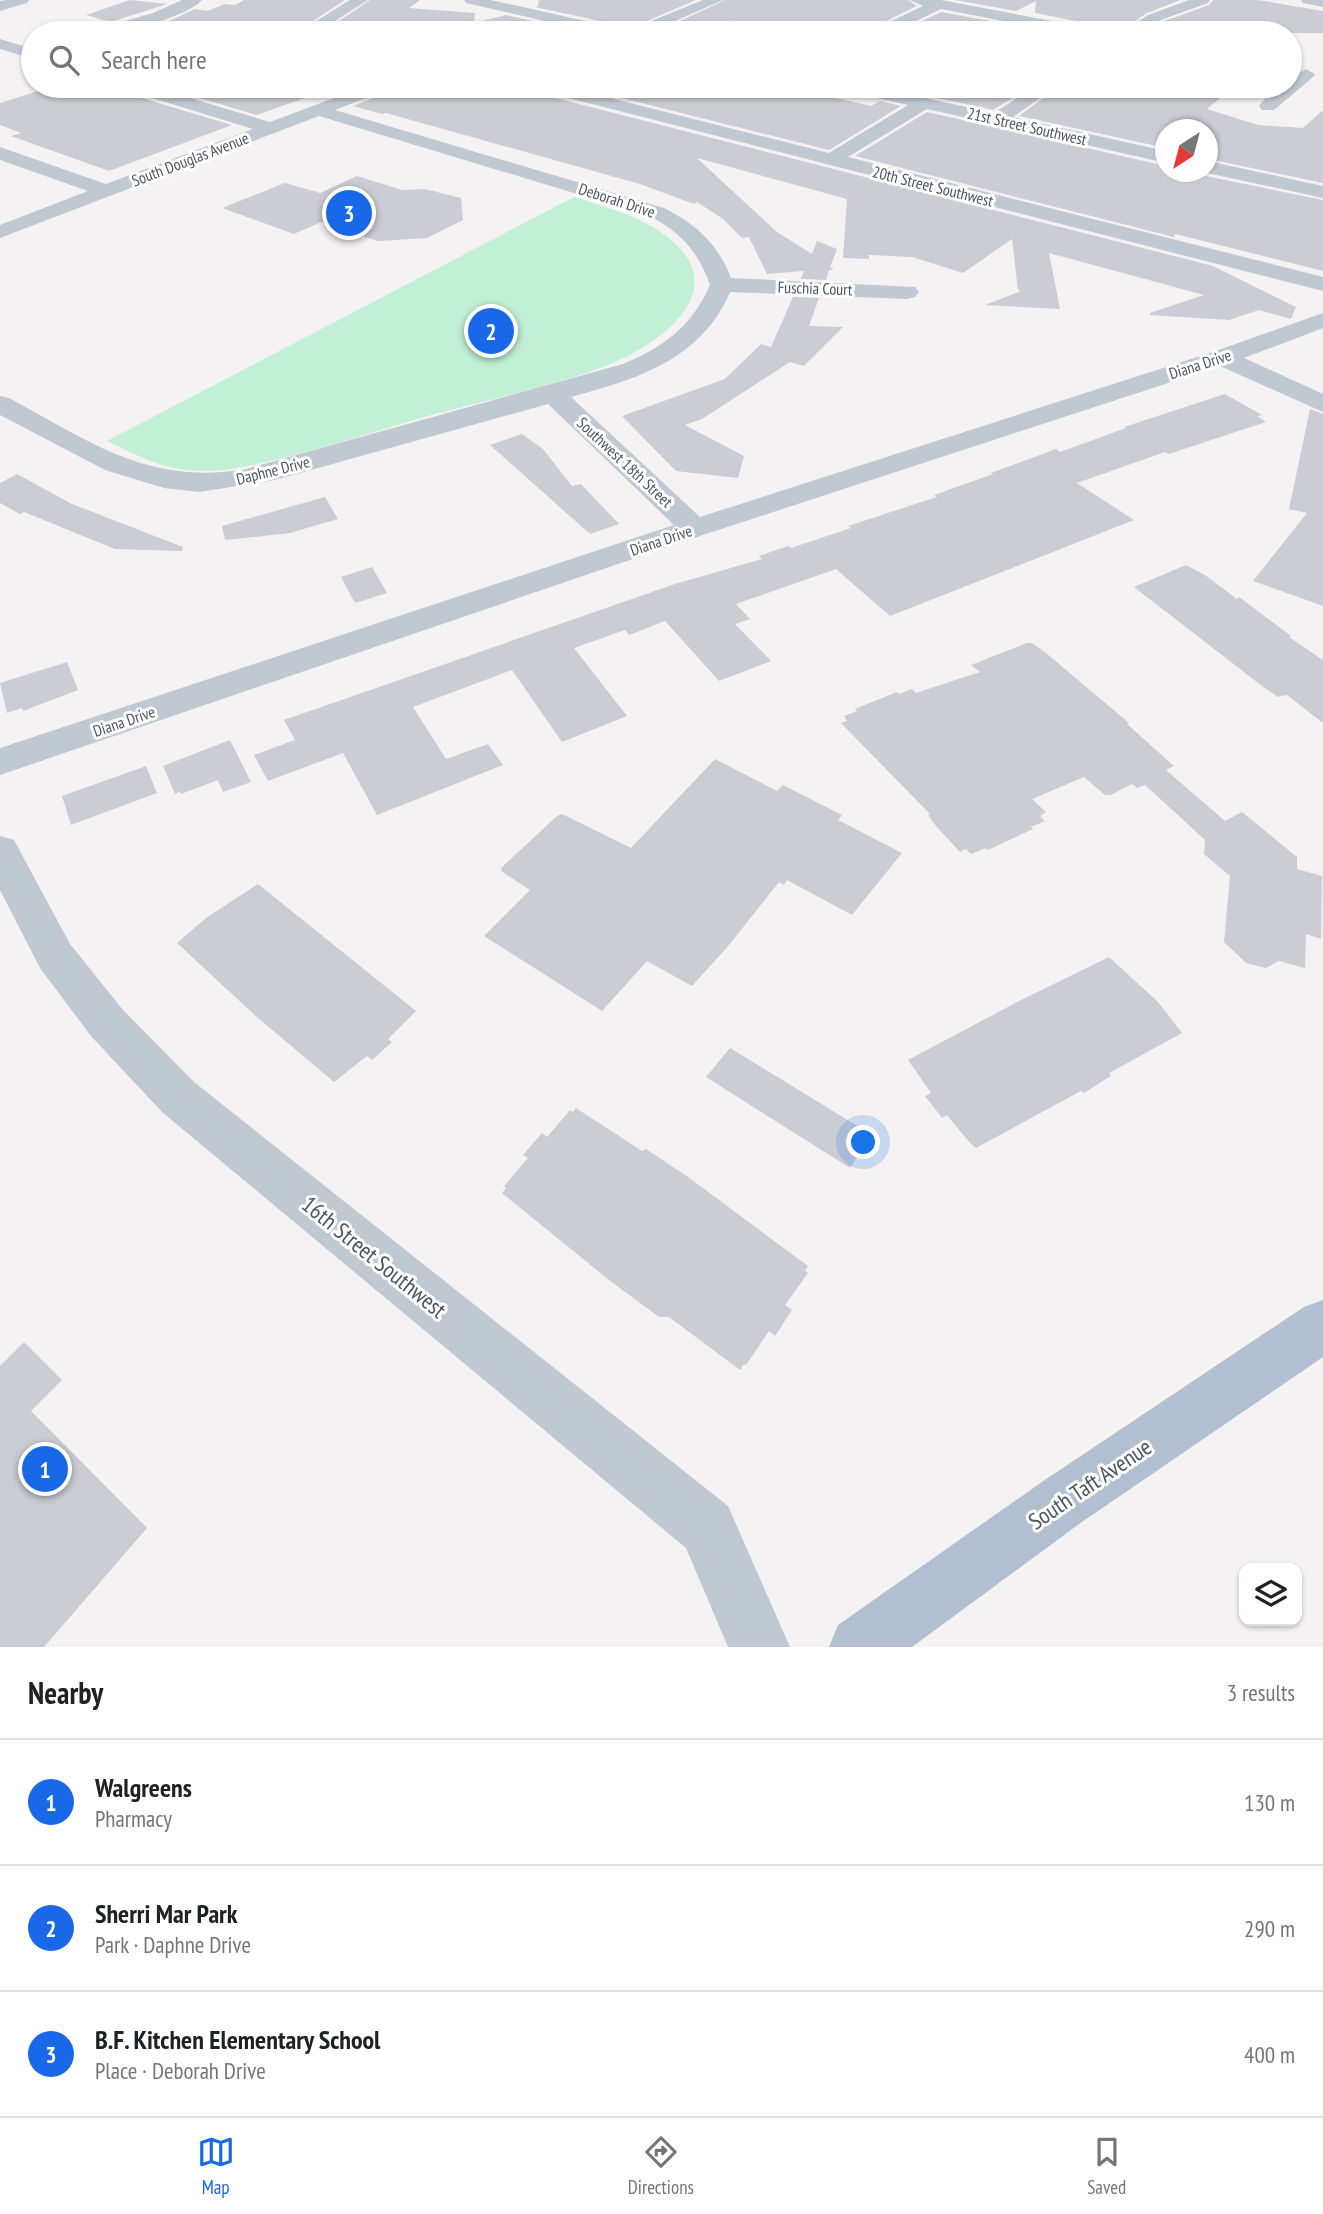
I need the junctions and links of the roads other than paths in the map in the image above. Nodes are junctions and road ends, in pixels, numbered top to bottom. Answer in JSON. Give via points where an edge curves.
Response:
{"nodes":[{"id":1,"x":22,"y":0,"type":"edge"},
{"id":2,"x":195,"y":0,"type":"edge"},
{"id":3,"x":361,"y":0,"type":"edge"},
{"id":4,"x":471,"y":0,"type":"edge"},
{"id":5,"x":716,"y":0,"type":"edge"},
{"id":6,"x":917,"y":0,"type":"edge"},
{"id":7,"x":1203,"y":0,"type":"edge"},
{"id":8,"x":1308,"y":0,"type":"edge"},
{"id":9,"x":1323,"y":2,"type":"edge"},
{"id":10,"x":939,"y":4,"type":"junction"},
{"id":11,"x":517,"y":5,"type":"edge"},
{"id":12,"x":0,"y":6,"type":"edge"},
{"id":13,"x":141,"y":21,"type":"edge"},
{"id":14,"x":325,"y":21,"type":"edge"},
{"id":15,"x":496,"y":21,"type":"edge"},
{"id":16,"x":575,"y":21,"type":"edge"},
{"id":17,"x":664,"y":21,"type":"edge"},
{"id":18,"x":904,"y":21,"type":"edge"},
{"id":19,"x":1026,"y":21,"type":"edge"},
{"id":20,"x":1148,"y":21,"type":"edge"},
{"id":21,"x":0,"y":45,"type":"edge"},
{"id":22,"x":21,"y":51,"type":"edge"},
{"id":23,"x":176,"y":98,"type":"edge"},
{"id":24,"x":349,"y":98,"type":"edge"},
{"id":25,"x":590,"y":98,"type":"edge"},
{"id":26,"x":901,"y":98,"type":"edge"},
{"id":27,"x":1030,"y":98,"type":"edge"},
{"id":28,"x":1278,"y":98,"type":"edge"},
{"id":29,"x":924,"y":103,"type":"junction"},
{"id":30,"x":1268,"y":106,"type":"dead end"},
{"id":31,"x":317,"y":110,"type":"junction"},
{"id":32,"x":996,"y":120,"type":"junction"},
{"id":33,"x":270,"y":128,"type":"junction"},
{"id":34,"x":0,"y":153,"type":"edge"},
{"id":35,"x":1155,"y":155,"type":"edge"},
{"id":36,"x":830,"y":160,"type":"junction"},
{"id":37,"x":1218,"y":169,"type":"edge"},
{"id":38,"x":106,"y":191,"type":"junction"},
{"id":39,"x":1323,"y":192,"type":"edge"},
{"id":40,"x":0,"y":232,"type":"edge"},
{"id":41,"x":1323,"y":284,"type":"edge"},
{"id":42,"x":722,"y":285,"type":"junction"},
{"id":43,"x":907,"y":292,"type":"dead end"},
{"id":44,"x":1323,"y":320,"type":"edge"},
{"id":45,"x":1222,"y":357,"type":"junction"},
{"id":46,"x":554,"y":395,"type":"junction"},
{"id":47,"x":0,"y":404,"type":"edge"},
{"id":48,"x":1323,"y":404,"type":"edge"},
{"id":49,"x":695,"y":528,"type":"junction"},
{"id":50,"x":0,"y":762,"type":"edge"},
{"id":51,"x":0,"y":851,"type":"edge"},
{"id":52,"x":1323,"y":1326,"type":"edge"},
{"id":53,"x":759,"y":1647,"type":"edge"},
{"id":54,"x":860,"y":1647,"type":"edge"}],
"edges":[{"from":1,"to":12,"type":"street"},
{"from":2,"to":13,"type":"street"},
{"from":3,"to":14,"type":"street"},
{"from":4,"to":11,"type":"street"},
{"from":5,"to":17,"type":"street"},
{"from":6,"to":10,"type":"street"},
{"from":7,"to":20,"type":"street"},
{"from":8,"to":9,"type":"street"},
{"from":10,"to":18,"type":"street"},
{"from":10,"to":19,"type":"street"},
{"from":11,"to":15,"type":"street"},
{"from":11,"to":16,"type":"street"},
{"from":21,"to":22,"type":"street"},
{"from":23,"to":33,"type":"street"},
{"from":24,"to":31,"type":"street","name":"South Douglas Avenue"},
{"from":25,"to":36,"type":"street","name":"20th Street Southwest"},
{"from":26,"to":29,"type":"street","name":"21st Street Southwest"},
{"from":27,"to":32,"type":"street"},
{"from":28,"to":30,"type":"street"},
{"from":29,"to":32,"type":"street","name":"21st Street Southwest"},
{"from":29,"to":36,"type":"street"},
{"from":31,"to":33,"type":"street","name":"South Douglas Avenue"},
{"from":31,"to":42,"type":"street","name":"Deborah Drive","via":[[657,212],[702,241]]},
{"from":32,"to":35,"type":"street","name":"21st Street Southwest"},
{"from":33,"to":38,"type":"street","name":"South Douglas Avenue"},
{"from":34,"to":38,"type":"street"},
{"from":36,"to":41,"type":"street","name":"20th Street Southwest"},
{"from":37,"to":39,"type":"street"},
{"from":38,"to":40,"type":"street","name":"South Douglas Avenue"},
{"from":42,"to":43,"type":"street","name":"Fuschia Court"},
{"from":42,"to":46,"type":"street","via":[[713,309],[693,334],[668,353],[614,377]]},
{"from":44,"to":45,"type":"street","name":"Diana Drive"},
{"from":45,"to":48,"type":"street"},
{"from":45,"to":49,"type":"street","name":"Diana Drive"},
{"from":46,"to":47,"type":"street","name":"Daphne Drive","via":[[265,474],[192,483],[121,466]]},
{"from":46,"to":49,"type":"street","name":"Southwest 18th Street"},
{"from":49,"to":50,"type":"street","name":"Diana Drive"},
{"from":51,"to":53,"type":"street","name":"16th Street Southwest","via":[[55,956],[107,1023],[177,1097],[707,1527]]},
{"from":52,"to":54,"type":"main road","name":"South Taft Avenue","via":[[1059,1504]]}]}
